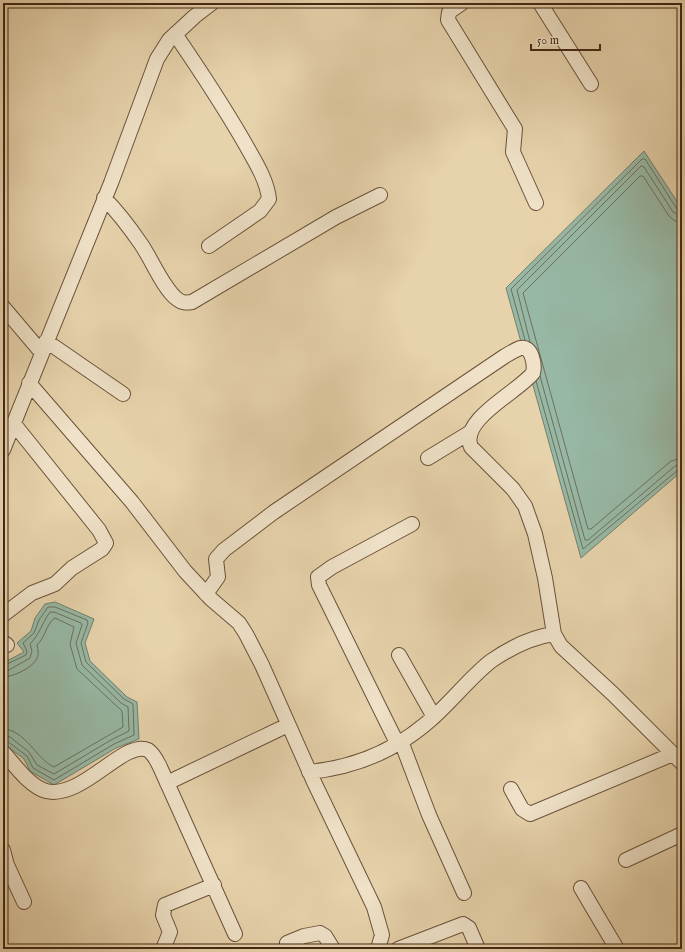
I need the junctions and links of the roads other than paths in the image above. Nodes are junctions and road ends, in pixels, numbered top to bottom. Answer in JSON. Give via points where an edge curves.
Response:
{"nodes":[{"id":1,"x":212,"y":3,"type":"edge"},
{"id":2,"x":462,"y":3,"type":"edge"},
{"id":3,"x":540,"y":3,"type":"edge"},
{"id":4,"x":175,"y":34,"type":"junction"},
{"id":5,"x":591,"y":84,"type":"dead end"},
{"id":6,"x":380,"y":195,"type":"dead end"},
{"id":7,"x":104,"y":198,"type":"junction"},
{"id":8,"x":536,"y":203,"type":"dead end"},
{"id":9,"x":209,"y":246,"type":"dead end"},
{"id":10,"x":3,"y":307,"type":"edge"},
{"id":11,"x":44,"y":347,"type":"junction"},
{"id":12,"x":29,"y":383,"type":"junction"},
{"id":13,"x":123,"y":394,"type":"dead end"},
{"id":14,"x":14,"y":424,"type":"junction"},
{"id":15,"x":469,"y":433,"type":"junction"},
{"id":16,"x":3,"y":450,"type":"edge"},
{"id":17,"x":428,"y":458,"type":"dead end"},
{"id":18,"x":412,"y":524,"type":"dead end"},
{"id":19,"x":206,"y":594,"type":"junction"},
{"id":20,"x":3,"y":615,"type":"edge"},
{"id":21,"x":553,"y":631,"type":"junction"},
{"id":22,"x":399,"y":655,"type":"dead end"},
{"id":23,"x":434,"y":717,"type":"junction"},
{"id":24,"x":288,"y":725,"type":"junction"},
{"id":25,"x":399,"y":742,"type":"junction"},
{"id":26,"x":3,"y":752,"type":"edge"},
{"id":27,"x":677,"y":759,"type":"edge"},
{"id":28,"x":309,"y":772,"type":"junction"},
{"id":29,"x":167,"y":783,"type":"junction"},
{"id":30,"x":511,"y":789,"type":"dead end"},
{"id":31,"x":682,"y":834,"type":"edge"},
{"id":32,"x":3,"y":850,"type":"edge"},
{"id":33,"x":626,"y":860,"type":"dead end"},
{"id":34,"x":214,"y":885,"type":"junction"},
{"id":35,"x":581,"y":888,"type":"dead end"},
{"id":36,"x":464,"y":893,"type":"dead end"},
{"id":37,"x":24,"y":902,"type":"dead end"},
{"id":38,"x":235,"y":934,"type":"dead end"},
{"id":39,"x":287,"y":943,"type":"dead end"},
{"id":40,"x":163,"y":949,"type":"edge"},
{"id":41,"x":333,"y":949,"type":"edge"},
{"id":42,"x":378,"y":949,"type":"edge"},
{"id":43,"x":398,"y":949,"type":"edge"},
{"id":44,"x":478,"y":949,"type":"edge"},
{"id":45,"x":617,"y":949,"type":"edge"}],
"edges":[{"from":1,"to":4,"type":"street"},
{"from":2,"to":8,"type":"street","via":[[449,12],[448,20],[512,124],[516,134],[513,152]]},
{"from":3,"to":5,"type":"street"},
{"from":4,"to":7,"type":"street","via":[[157,59]]},
{"from":4,"to":9,"type":"street","via":[[252,154],[268,192],[269,199],[260,211]]},
{"from":6,"to":7,"type":"street","via":[[336,217],[192,302],[184,303],[170,292],[141,244]]},
{"from":7,"to":11,"type":"street"},
{"from":10,"to":11,"type":"street"},
{"from":11,"to":12,"type":"street"},
{"from":11,"to":13,"type":"street"},
{"from":12,"to":14,"type":"street"},
{"from":12,"to":19,"type":"street","via":[[132,502]]},
{"from":14,"to":16,"type":"street"},
{"from":14,"to":20,"type":"street","via":[[99,530],[106,543],[102,549],[72,568],[55,584],[32,593]]},
{"from":15,"to":17,"type":"street"},
{"from":15,"to":19,"type":"street","via":[[483,415],[533,373],[534,363],[524,348],[500,359],[239,538],[216,559],[218,577]]},
{"from":15,"to":21,"type":"street","via":[[471,447],[513,489],[525,506],[535,534]]},
{"from":18,"to":25,"type":"street","via":[[318,577],[319,585]]},
{"from":19,"to":24,"type":"street","via":[[239,623],[246,634]]},
{"from":21,"to":23,"type":"street","via":[[497,656]]},
{"from":21,"to":27,"type":"street","via":[[569,655],[613,694]]},
{"from":22,"to":23,"type":"street"},
{"from":23,"to":25,"type":"street"},
{"from":24,"to":28,"type":"street"},
{"from":24,"to":29,"type":"street"},
{"from":25,"to":28,"type":"street","via":[[370,759],[333,769]]},
{"from":25,"to":36,"type":"street"},
{"from":26,"to":29,"type":"street","via":[[33,783],[46,790],[60,791],[79,784],[117,759],[138,749],[149,751],[155,757]]},
{"from":27,"to":30,"type":"street","via":[[530,814],[522,809]]},
{"from":28,"to":42,"type":"street","via":[[374,907],[382,935]]},
{"from":29,"to":34,"type":"street"},
{"from":31,"to":33,"type":"street"},
{"from":32,"to":37,"type":"street"},
{"from":34,"to":38,"type":"street"},
{"from":34,"to":40,"type":"street","via":[[165,905],[163,914],[170,932]]},
{"from":35,"to":45,"type":"street"},
{"from":39,"to":41,"type":"street","via":[[320,933]]},
{"from":43,"to":44,"type":"street","via":[[463,924],[469,928]]}]}
